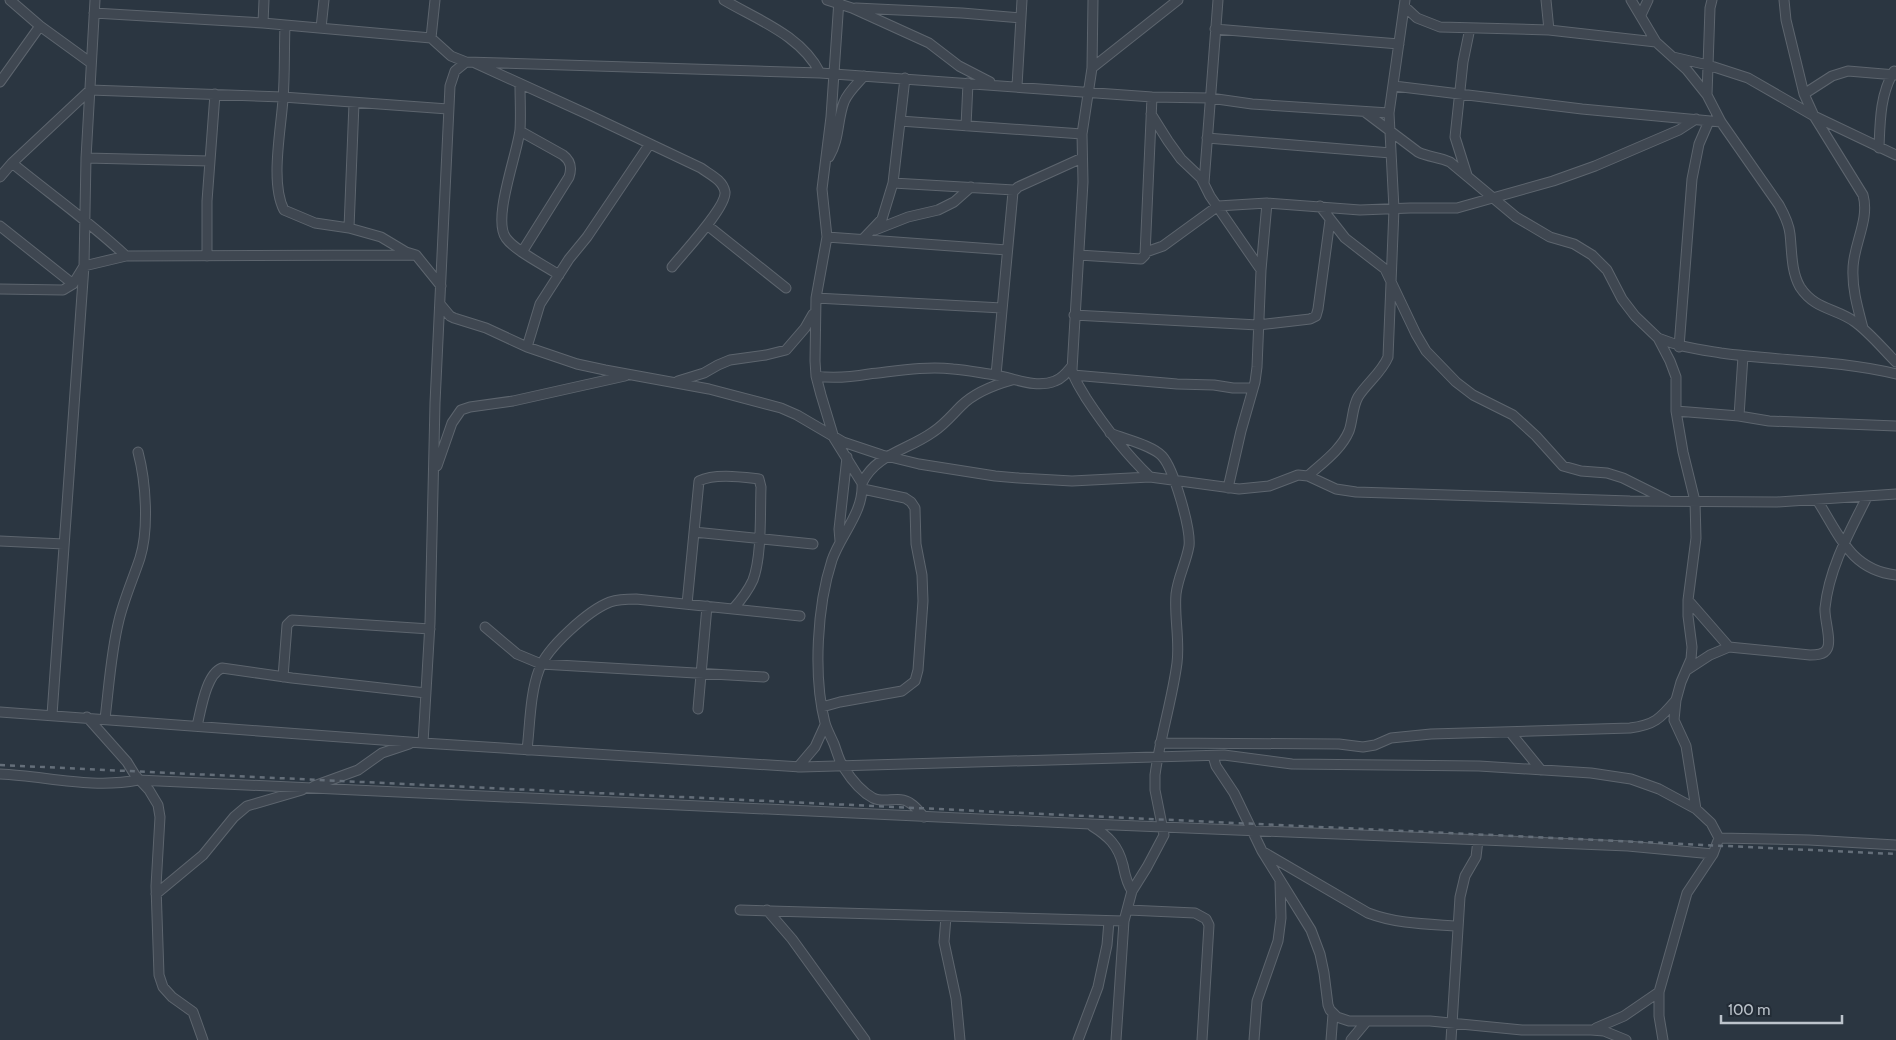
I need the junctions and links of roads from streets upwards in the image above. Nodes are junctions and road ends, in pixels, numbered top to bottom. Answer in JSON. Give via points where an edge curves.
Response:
{"nodes":[{"id":1,"x":10,"y":0,"type":"edge"},
{"id":2,"x":95,"y":0,"type":"edge"},
{"id":3,"x":264,"y":0,"type":"edge"},
{"id":4,"x":324,"y":0,"type":"edge"},
{"id":5,"x":435,"y":0,"type":"edge"},
{"id":6,"x":724,"y":0,"type":"edge"},
{"id":7,"x":827,"y":0,"type":"edge"},
{"id":8,"x":1022,"y":0,"type":"edge"},
{"id":9,"x":1093,"y":0,"type":"edge"},
{"id":10,"x":1178,"y":0,"type":"edge"},
{"id":11,"x":1218,"y":0,"type":"edge"},
{"id":12,"x":1546,"y":0,"type":"edge"},
{"id":13,"x":1631,"y":0,"type":"edge"},
{"id":14,"x":1648,"y":0,"type":"edge"},
{"id":15,"x":1712,"y":0,"type":"edge"},
{"id":16,"x":1784,"y":0,"type":"edge"},
{"id":17,"x":839,"y":2,"type":"edge"},
{"id":18,"x":1404,"y":3,"type":"edge"},
{"id":19,"x":852,"y":8,"type":"junction"},
{"id":20,"x":94,"y":13,"type":"junction"},
{"id":21,"x":1641,"y":15,"type":"junction"},
{"id":22,"x":1021,"y":18,"type":"junction"},
{"id":23,"x":263,"y":23,"type":"junction"},
{"id":24,"x":40,"y":26,"type":"junction"},
{"id":25,"x":285,"y":26,"type":"junction"},
{"id":26,"x":321,"y":28,"type":"junction"},
{"id":27,"x":1470,"y":28,"type":"junction"},
{"id":28,"x":1215,"y":29,"type":"junction"},
{"id":29,"x":1549,"y":30,"type":"junction"},
{"id":30,"x":431,"y":38,"type":"junction"},
{"id":31,"x":1656,"y":42,"type":"junction"},
{"id":32,"x":1399,"y":44,"type":"junction"},
{"id":33,"x":1672,"y":57,"type":"junction"},
{"id":34,"x":468,"y":62,"type":"junction"},
{"id":35,"x":90,"y":63,"type":"junction"},
{"id":36,"x":0,"y":65,"type":"edge"},
{"id":37,"x":1708,"y":65,"type":"junction"},
{"id":38,"x":1092,"y":68,"type":"junction"},
{"id":39,"x":8,"y":71,"type":"junction"},
{"id":40,"x":820,"y":73,"type":"junction"},
{"id":41,"x":1895,"y":73,"type":"edge"},
{"id":42,"x":833,"y":74,"type":"junction"},
{"id":43,"x":864,"y":76,"type":"junction"},
{"id":44,"x":905,"y":78,"type":"junction"},
{"id":45,"x":0,"y":82,"type":"edge"},
{"id":46,"x":968,"y":83,"type":"junction"},
{"id":47,"x":520,"y":84,"type":"junction"},
{"id":48,"x":994,"y":85,"type":"junction"},
{"id":49,"x":1017,"y":86,"type":"junction"},
{"id":50,"x":1394,"y":86,"type":"junction"},
{"id":51,"x":90,"y":90,"type":"junction"},
{"id":52,"x":1088,"y":92,"type":"junction"},
{"id":53,"x":215,"y":94,"type":"junction"},
{"id":54,"x":1460,"y":94,"type":"junction"},
{"id":55,"x":1804,"y":94,"type":"junction"},
{"id":56,"x":1707,"y":95,"type":"junction"},
{"id":57,"x":283,"y":97,"type":"junction"},
{"id":58,"x":1152,"y":97,"type":"junction"},
{"id":59,"x":1210,"y":98,"type":"junction"},
{"id":60,"x":354,"y":103,"type":"junction"},
{"id":61,"x":448,"y":109,"type":"junction"},
{"id":62,"x":1365,"y":112,"type":"junction"},
{"id":63,"x":1389,"y":113,"type":"junction"},
{"id":64,"x":1151,"y":114,"type":"junction"},
{"id":65,"x":1814,"y":116,"type":"junction"},
{"id":66,"x":1696,"y":119,"type":"junction"},
{"id":67,"x":1709,"y":120,"type":"junction"},
{"id":68,"x":900,"y":121,"type":"junction"},
{"id":69,"x":1721,"y":122,"type":"junction"},
{"id":70,"x":966,"y":126,"type":"junction"},
{"id":71,"x":1388,"y":128,"type":"junction"},
{"id":72,"x":520,"y":132,"type":"junction"},
{"id":73,"x":1082,"y":134,"type":"junction"},
{"id":74,"x":1207,"y":138,"type":"junction"},
{"id":75,"x":649,"y":145,"type":"junction"},
{"id":76,"x":1879,"y":148,"type":"junction"},
{"id":77,"x":1390,"y":153,"type":"junction"},
{"id":78,"x":1896,"y":155,"type":"edge"},
{"id":79,"x":86,"y":158,"type":"junction"},
{"id":80,"x":1082,"y":158,"type":"junction"},
{"id":81,"x":210,"y":161,"type":"junction"},
{"id":82,"x":826,"y":161,"type":"junction"},
{"id":83,"x":12,"y":163,"type":"junction"},
{"id":84,"x":0,"y":177,"type":"edge"},
{"id":85,"x":1468,"y":177,"type":"junction"},
{"id":86,"x":893,"y":183,"type":"junction"},
{"id":87,"x":1204,"y":184,"type":"junction"},
{"id":88,"x":971,"y":187,"type":"junction"},
{"id":89,"x":1014,"y":190,"type":"junction"},
{"id":90,"x":1493,"y":198,"type":"junction"},
{"id":91,"x":1268,"y":203,"type":"junction"},
{"id":92,"x":1218,"y":206,"type":"junction"},
{"id":93,"x":1320,"y":206,"type":"junction"},
{"id":94,"x":1394,"y":209,"type":"junction"},
{"id":95,"x":1330,"y":220,"type":"junction"},
{"id":96,"x":84,"y":222,"type":"junction"},
{"id":97,"x":707,"y":225,"type":"junction"},
{"id":98,"x":0,"y":226,"type":"edge"},
{"id":99,"x":349,"y":228,"type":"junction"},
{"id":100,"x":873,"y":231,"type":"junction"},
{"id":101,"x":827,"y":236,"type":"junction"},
{"id":102,"x":863,"y":239,"type":"junction"},
{"id":103,"x":1007,"y":250,"type":"junction"},
{"id":104,"x":522,"y":252,"type":"junction"},
{"id":105,"x":1146,"y":252,"type":"junction"},
{"id":106,"x":416,"y":255,"type":"junction"},
{"id":107,"x":126,"y":256,"type":"junction"},
{"id":108,"x":207,"y":256,"type":"junction"},
{"id":109,"x":1079,"y":256,"type":"junction"},
{"id":110,"x":84,"y":266,"type":"junction"},
{"id":111,"x":672,"y":266,"type":"dead end"},
{"id":112,"x":1261,"y":270,"type":"junction"},
{"id":113,"x":560,"y":275,"type":"junction"},
{"id":114,"x":1390,"y":277,"type":"junction"},
{"id":115,"x":73,"y":284,"type":"junction"},
{"id":116,"x":441,"y":286,"type":"junction"},
{"id":117,"x":786,"y":288,"type":"dead end"},
{"id":118,"x":0,"y":289,"type":"edge"},
{"id":119,"x":816,"y":298,"type":"junction"},
{"id":120,"x":440,"y":304,"type":"junction"},
{"id":121,"x":816,"y":308,"type":"junction"},
{"id":122,"x":1002,"y":308,"type":"junction"},
{"id":123,"x":1074,"y":315,"type":"junction"},
{"id":124,"x":1258,"y":324,"type":"junction"},
{"id":125,"x":1863,"y":328,"type":"junction"},
{"id":126,"x":1658,"y":338,"type":"junction"},
{"id":127,"x":527,"y":347,"type":"junction"},
{"id":128,"x":1679,"y":347,"type":"junction"},
{"id":129,"x":1743,"y":356,"type":"junction"},
{"id":130,"x":1896,"y":362,"type":"edge"},
{"id":131,"x":1072,"y":370,"type":"junction"},
{"id":132,"x":1896,"y":374,"type":"edge"},
{"id":133,"x":629,"y":375,"type":"junction"},
{"id":134,"x":996,"y":375,"type":"junction"},
{"id":135,"x":816,"y":376,"type":"junction"},
{"id":136,"x":1012,"y":380,"type":"junction"},
{"id":137,"x":673,"y":382,"type":"junction"},
{"id":138,"x":1253,"y":388,"type":"junction"},
{"id":139,"x":1676,"y":411,"type":"junction"},
{"id":140,"x":1739,"y":416,"type":"junction"},
{"id":141,"x":1896,"y":426,"type":"edge"},
{"id":142,"x":1110,"y":433,"type":"junction"},
{"id":143,"x":834,"y":438,"type":"junction"},
{"id":144,"x":138,"y":452,"type":"dead end"},
{"id":145,"x":847,"y":456,"type":"junction"},
{"id":146,"x":887,"y":456,"type":"junction"},
{"id":147,"x":434,"y":474,"type":"junction"},
{"id":148,"x":1308,"y":476,"type":"junction"},
{"id":149,"x":1150,"y":477,"type":"junction"},
{"id":150,"x":1173,"y":479,"type":"junction"},
{"id":151,"x":863,"y":486,"type":"junction"},
{"id":152,"x":1228,"y":488,"type":"junction"},
{"id":153,"x":1896,"y":494,"type":"edge"},
{"id":154,"x":1867,"y":497,"type":"junction"},
{"id":155,"x":1817,"y":500,"type":"junction"},
{"id":156,"x":1669,"y":501,"type":"junction"},
{"id":157,"x":1695,"y":501,"type":"junction"},
{"id":158,"x":694,"y":532,"type":"junction"},
{"id":159,"x":759,"y":538,"type":"junction"},
{"id":160,"x":0,"y":541,"type":"edge"},
{"id":161,"x":840,"y":541,"type":"junction"},
{"id":162,"x":64,"y":544,"type":"junction"},
{"id":163,"x":813,"y":544,"type":"dead end"},
{"id":164,"x":1844,"y":545,"type":"junction"},
{"id":165,"x":1896,"y":575,"type":"edge"},
{"id":166,"x":1688,"y":600,"type":"junction"},
{"id":167,"x":687,"y":604,"type":"junction"},
{"id":168,"x":707,"y":606,"type":"junction"},
{"id":169,"x":733,"y":609,"type":"junction"},
{"id":170,"x":800,"y":616,"type":"dead end"},
{"id":171,"x":485,"y":627,"type":"dead end"},
{"id":172,"x":430,"y":629,"type":"junction"},
{"id":173,"x":1729,"y":647,"type":"junction"},
{"id":174,"x":541,"y":664,"type":"junction"},
{"id":175,"x":1687,"y":670,"type":"junction"},
{"id":176,"x":701,"y":672,"type":"junction"},
{"id":177,"x":283,"y":677,"type":"junction"},
{"id":178,"x":764,"y":677,"type":"dead end"},
{"id":179,"x":426,"y":693,"type":"junction"},
{"id":180,"x":1676,"y":700,"type":"junction"},
{"id":181,"x":822,"y":706,"type":"junction"},
{"id":182,"x":698,"y":708,"type":"dead end"},
{"id":183,"x":0,"y":712,"type":"edge"},
{"id":184,"x":52,"y":715,"type":"junction"},
{"id":185,"x":87,"y":717,"type":"junction"},
{"id":186,"x":105,"y":719,"type":"junction"},
{"id":187,"x":825,"y":725,"type":"junction"},
{"id":188,"x":197,"y":726,"type":"junction"},
{"id":189,"x":1510,"y":732,"type":"junction"},
{"id":190,"x":1160,"y":742,"type":"junction"},
{"id":191,"x":420,"y":743,"type":"junction"},
{"id":192,"x":527,"y":750,"type":"junction"},
{"id":193,"x":1213,"y":756,"type":"junction"},
{"id":194,"x":1158,"y":757,"type":"junction"},
{"id":195,"x":798,"y":767,"type":"junction"},
{"id":196,"x":843,"y":767,"type":"junction"},
{"id":197,"x":1541,"y":770,"type":"junction"},
{"id":198,"x":0,"y":774,"type":"edge"},
{"id":199,"x":138,"y":780,"type":"junction"},
{"id":200,"x":310,"y":788,"type":"junction"},
{"id":201,"x":1696,"y":809,"type":"junction"},
{"id":202,"x":924,"y":816,"type":"junction"},
{"id":203,"x":1090,"y":824,"type":"junction"},
{"id":204,"x":1163,"y":827,"type":"junction"},
{"id":205,"x":1252,"y":831,"type":"junction"},
{"id":206,"x":1719,"y":838,"type":"junction"},
{"id":207,"x":1478,"y":840,"type":"junction"},
{"id":208,"x":1896,"y":845,"type":"edge"},
{"id":209,"x":1262,"y":851,"type":"junction"},
{"id":210,"x":1713,"y":854,"type":"junction"},
{"id":211,"x":1280,"y":880,"type":"junction"},
{"id":212,"x":1132,"y":891,"type":"junction"},
{"id":213,"x":156,"y":894,"type":"junction"},
{"id":214,"x":740,"y":910,"type":"dead end"},
{"id":215,"x":767,"y":910,"type":"junction"},
{"id":216,"x":1128,"y":910,"type":"junction"},
{"id":217,"x":946,"y":917,"type":"junction"},
{"id":218,"x":1109,"y":921,"type":"junction"},
{"id":219,"x":1124,"y":922,"type":"junction"},
{"id":220,"x":1457,"y":926,"type":"junction"},
{"id":221,"x":1659,"y":992,"type":"junction"},
{"id":222,"x":1333,"y":1014,"type":"junction"},
{"id":223,"x":1366,"y":1022,"type":"junction"},
{"id":224,"x":1452,"y":1023,"type":"junction"},
{"id":225,"x":1515,"y":1029,"type":"junction"},
{"id":226,"x":1591,"y":1030,"type":"junction"},
{"id":227,"x":204,"y":1040,"type":"edge"},
{"id":228,"x":865,"y":1040,"type":"edge"},
{"id":229,"x":960,"y":1040,"type":"edge"},
{"id":230,"x":1078,"y":1040,"type":"edge"},
{"id":231,"x":1116,"y":1040,"type":"edge"},
{"id":232,"x":1202,"y":1040,"type":"edge"},
{"id":233,"x":1254,"y":1040,"type":"edge"},
{"id":234,"x":1331,"y":1040,"type":"edge"},
{"id":235,"x":1351,"y":1040,"type":"edge"},
{"id":236,"x":1451,"y":1040,"type":"edge"},
{"id":237,"x":1519,"y":1040,"type":"edge"},
{"id":238,"x":1626,"y":1040,"type":"edge"},
{"id":239,"x":1664,"y":1040,"type":"edge"}],
"edges":[{"from":1,"to":24,"type":"street"},
{"from":2,"to":20,"type":"street"},
{"from":3,"to":23,"type":"street"},
{"from":4,"to":26,"type":"street"},
{"from":5,"to":30,"type":"street"},
{"from":6,"to":40,"type":"street","via":[[802,47]]},
{"from":7,"to":17,"type":"street"},
{"from":8,"to":22,"type":"street"},
{"from":9,"to":38,"type":"street"},
{"from":10,"to":38,"type":"street"},
{"from":11,"to":28,"type":"street"},
{"from":12,"to":29,"type":"street"},
{"from":13,"to":21,"type":"street"},
{"from":14,"to":21,"type":"street"},
{"from":15,"to":37,"type":"street"},
{"from":16,"to":55,"type":"street"},
{"from":17,"to":19,"type":"street"},
{"from":17,"to":42,"type":"street"},
{"from":18,"to":27,"type":"street","via":[[1417,18],[1440,27]]},
{"from":18,"to":32,"type":"street"},
{"from":19,"to":22,"type":"street"},
{"from":19,"to":48,"type":"street","via":[[929,43],[959,66]]},
{"from":20,"to":23,"type":"street"},
{"from":20,"to":35,"type":"street"},
{"from":21,"to":31,"type":"street"},
{"from":22,"to":49,"type":"street"},
{"from":23,"to":25,"type":"street"},
{"from":24,"to":35,"type":"street"},
{"from":24,"to":39,"type":"street"},
{"from":25,"to":26,"type":"street"},
{"from":25,"to":57,"type":"street"},
{"from":26,"to":30,"type":"street"},
{"from":27,"to":29,"type":"street"},
{"from":27,"to":54,"type":"street"},
{"from":28,"to":32,"type":"street"},
{"from":28,"to":59,"type":"street"},
{"from":29,"to":31,"type":"street"},
{"from":30,"to":34,"type":"street","via":[[451,56]]},
{"from":31,"to":33,"type":"street"},
{"from":32,"to":50,"type":"street"},
{"from":33,"to":37,"type":"street"},
{"from":33,"to":56,"type":"street"},
{"from":34,"to":40,"type":"street"},
{"from":34,"to":47,"type":"street"},
{"from":34,"to":61,"type":"street","via":[[452,76]]},
{"from":35,"to":51,"type":"street"},
{"from":36,"to":39,"type":"street"},
{"from":37,"to":56,"type":"street"},
{"from":37,"to":65,"type":"street","via":[[1748,78]]},
{"from":38,"to":52,"type":"street"},
{"from":39,"to":45,"type":"street"},
{"from":40,"to":42,"type":"street"},
{"from":41,"to":55,"type":"street","via":[[1841,72]]},
{"from":41,"to":76,"type":"street","via":[[1886,88],[1881,110]]},
{"from":42,"to":43,"type":"street"},
{"from":42,"to":82,"type":"street"},
{"from":43,"to":44,"type":"street"},
{"from":43,"to":82,"type":"street","via":[[844,103],[836,142]]},
{"from":44,"to":46,"type":"street"},
{"from":44,"to":68,"type":"street"},
{"from":46,"to":48,"type":"street"},
{"from":46,"to":70,"type":"street"},
{"from":47,"to":72,"type":"street"},
{"from":47,"to":75,"type":"street"},
{"from":48,"to":49,"type":"street"},
{"from":49,"to":52,"type":"street"},
{"from":50,"to":54,"type":"street"},
{"from":50,"to":63,"type":"street"},
{"from":51,"to":53,"type":"street"},
{"from":51,"to":79,"type":"street"},
{"from":51,"to":83,"type":"street"},
{"from":52,"to":58,"type":"street"},
{"from":52,"to":73,"type":"street"},
{"from":53,"to":57,"type":"street"},
{"from":53,"to":81,"type":"street"},
{"from":54,"to":66,"type":"street"},
{"from":54,"to":85,"type":"street","via":[[1455,137]]},
{"from":55,"to":65,"type":"street"},
{"from":56,"to":69,"type":"street"},
{"from":57,"to":60,"type":"street"},
{"from":57,"to":99,"type":"street","via":[[277,172],[282,207],[292,215],[315,223]]},
{"from":58,"to":59,"type":"street"},
{"from":58,"to":64,"type":"street"},
{"from":59,"to":62,"type":"street"},
{"from":59,"to":74,"type":"street"},
{"from":60,"to":61,"type":"street"},
{"from":60,"to":99,"type":"street"},
{"from":61,"to":116,"type":"street"},
{"from":62,"to":63,"type":"street"},
{"from":62,"to":71,"type":"street"},
{"from":63,"to":71,"type":"street"},
{"from":64,"to":87,"type":"street","via":[[1168,141]]},
{"from":64,"to":105,"type":"street"},
{"from":65,"to":76,"type":"street"},
{"from":65,"to":125,"type":"street","via":[[1863,195],[1862,229],[1852,268]]},
{"from":66,"to":67,"type":"street"},
{"from":66,"to":90,"type":"street","via":[[1679,130],[1595,166]]},
{"from":67,"to":69,"type":"street"},
{"from":67,"to":128,"type":"street","via":[[1699,144],[1692,179]]},
{"from":68,"to":70,"type":"street"},
{"from":68,"to":86,"type":"street"},
{"from":69,"to":125,"type":"street","via":[[1786,218],[1794,272],[1800,287],[1821,306]]},
{"from":70,"to":73,"type":"street"},
{"from":71,"to":77,"type":"street"},
{"from":71,"to":85,"type":"street","via":[[1418,152],[1450,162]]},
{"from":72,"to":104,"type":"street","via":[[509,177],[502,230]]},
{"from":72,"to":104,"type":"street","via":[[568,158],[571,166],[569,177]]},
{"from":73,"to":80,"type":"street"},
{"from":74,"to":77,"type":"street"},
{"from":74,"to":87,"type":"street"},
{"from":75,"to":97,"type":"street","via":[[700,168],[717,178],[723,186],[725,199]]},
{"from":75,"to":113,"type":"street"},
{"from":76,"to":78,"type":"street"},
{"from":77,"to":94,"type":"street"},
{"from":79,"to":81,"type":"street"},
{"from":79,"to":96,"type":"street"},
{"from":80,"to":89,"type":"street"},
{"from":80,"to":109,"type":"street"},
{"from":81,"to":108,"type":"street"},
{"from":82,"to":101,"type":"street","via":[[822,202]]},
{"from":83,"to":84,"type":"street"},
{"from":83,"to":96,"type":"street"},
{"from":85,"to":90,"type":"street"},
{"from":86,"to":88,"type":"street"},
{"from":86,"to":100,"type":"street","via":[[882,219]]},
{"from":87,"to":92,"type":"street"},
{"from":88,"to":89,"type":"street"},
{"from":88,"to":100,"type":"street","via":[[954,202],[938,210],[908,217]]},
{"from":89,"to":103,"type":"street"},
{"from":90,"to":94,"type":"street","via":[[1457,208]]},
{"from":90,"to":126,"type":"street","via":[[1550,237],[1574,244],[1592,255],[1607,270],[1635,316]]},
{"from":91,"to":92,"type":"street"},
{"from":91,"to":93,"type":"street"},
{"from":91,"to":112,"type":"street"},
{"from":92,"to":105,"type":"street","via":[[1163,246]]},
{"from":92,"to":112,"type":"street"},
{"from":93,"to":94,"type":"street"},
{"from":93,"to":95,"type":"street"},
{"from":94,"to":114,"type":"street"},
{"from":95,"to":114,"type":"street","via":[[1355,247],[1378,262]]},
{"from":95,"to":124,"type":"street","via":[[1316,316]]},
{"from":96,"to":107,"type":"street","via":[[103,234]]},
{"from":96,"to":110,"type":"street"},
{"from":97,"to":111,"type":"street"},
{"from":97,"to":117,"type":"street"},
{"from":98,"to":115,"type":"street"},
{"from":99,"to":106,"type":"street","via":[[381,237]]},
{"from":100,"to":102,"type":"street"},
{"from":101,"to":102,"type":"street"},
{"from":101,"to":119,"type":"street"},
{"from":102,"to":103,"type":"street"},
{"from":103,"to":122,"type":"street"},
{"from":104,"to":113,"type":"street"},
{"from":105,"to":109,"type":"street","via":[[1141,258]]},
{"from":106,"to":108,"type":"street"},
{"from":106,"to":116,"type":"street"},
{"from":107,"to":108,"type":"street"},
{"from":107,"to":110,"type":"street"},
{"from":109,"to":123,"type":"street"},
{"from":110,"to":115,"type":"street"},
{"from":110,"to":162,"type":"street"},
{"from":112,"to":124,"type":"street"},
{"from":113,"to":127,"type":"street","via":[[540,304]]},
{"from":114,"to":148,"type":"street","via":[[1388,357],[1357,400],[1348,432],[1337,449]]},
{"from":114,"to":156,"type":"street","via":[[1426,351],[1472,395],[1513,415],[1563,466],[1623,478]]},
{"from":115,"to":118,"type":"street","via":[[63,290]]},
{"from":116,"to":120,"type":"street"},
{"from":119,"to":121,"type":"street"},
{"from":119,"to":122,"type":"street"},
{"from":120,"to":127,"type":"street","via":[[454,318],[486,328]]},
{"from":120,"to":147,"type":"street"},
{"from":121,"to":135,"type":"street"},
{"from":121,"to":137,"type":"street","via":[[808,324],[786,350],[730,360],[704,373]]},
{"from":122,"to":134,"type":"street"},
{"from":123,"to":124,"type":"street"},
{"from":123,"to":131,"type":"street"},
{"from":124,"to":138,"type":"street"},
{"from":125,"to":130,"type":"street"},
{"from":126,"to":128,"type":"street"},
{"from":126,"to":139,"type":"street","via":[[1676,377]]},
{"from":127,"to":133,"type":"street","via":[[577,364]]},
{"from":128,"to":129,"type":"street"},
{"from":129,"to":132,"type":"street","via":[[1848,365]]},
{"from":129,"to":140,"type":"street"},
{"from":131,"to":136,"type":"street","via":[[1050,383]]},
{"from":131,"to":138,"type":"street","via":[[1177,384]]},
{"from":131,"to":142,"type":"street"},
{"from":133,"to":137,"type":"street"},
{"from":133,"to":147,"type":"street","via":[[462,410],[452,424]]},
{"from":134,"to":135,"type":"street","via":[[924,368],[844,377]]},
{"from":134,"to":136,"type":"street"},
{"from":135,"to":143,"type":"street"},
{"from":136,"to":146,"type":"street","via":[[981,391],[934,431]]},
{"from":137,"to":143,"type":"street","via":[[781,408]]},
{"from":138,"to":152,"type":"street"},
{"from":139,"to":140,"type":"street"},
{"from":139,"to":157,"type":"street","via":[[1682,452]]},
{"from":140,"to":141,"type":"street","via":[[1769,421]]},
{"from":142,"to":149,"type":"street"},
{"from":142,"to":150,"type":"street","via":[[1161,455]]},
{"from":143,"to":145,"type":"street"},
{"from":143,"to":146,"type":"street"},
{"from":144,"to":186,"type":"street","via":[[145,484],[143,542],[119,620]]},
{"from":145,"to":151,"type":"street"},
{"from":145,"to":161,"type":"street"},
{"from":146,"to":149,"type":"street","via":[[919,464],[1019,478],[1072,481]]},
{"from":146,"to":151,"type":"street","via":[[870,470]]},
{"from":147,"to":172,"type":"street"},
{"from":148,"to":152,"type":"street","via":[[1298,475],[1256,488]]},
{"from":148,"to":156,"type":"street","via":[[1329,487],[1356,492]]},
{"from":149,"to":150,"type":"street"},
{"from":150,"to":152,"type":"street"},
{"from":150,"to":190,"type":"street","via":[[1189,541],[1177,584],[1177,662]]},
{"from":151,"to":161,"type":"street","via":[[860,504]]},
{"from":151,"to":181,"type":"street","via":[[905,498],[915,508],[923,601],[917,676],[902,691]]},
{"from":153,"to":154,"type":"street"},
{"from":154,"to":155,"type":"street"},
{"from":154,"to":164,"type":"street"},
{"from":155,"to":157,"type":"street"},
{"from":155,"to":164,"type":"street"},
{"from":156,"to":157,"type":"street"},
{"from":157,"to":166,"type":"street","via":[[1696,538]]},
{"from":158,"to":159,"type":"street"},
{"from":158,"to":159,"type":"street","via":[[699,481],[739,476],[759,479]]},
{"from":158,"to":167,"type":"street"},
{"from":159,"to":163,"type":"street"},
{"from":159,"to":169,"type":"street","via":[[753,579]]},
{"from":160,"to":162,"type":"street"},
{"from":161,"to":181,"type":"street","via":[[826,581],[819,632]]},
{"from":162,"to":184,"type":"street"},
{"from":164,"to":165,"type":"street","via":[[1867,566]]},
{"from":164,"to":173,"type":"street","via":[[1828,589],[1825,610],[1827,650],[1810,655]]},
{"from":166,"to":173,"type":"street"},
{"from":166,"to":175,"type":"street","via":[[1692,646]]},
{"from":167,"to":168,"type":"street"},
{"from":167,"to":174,"type":"street","via":[[626,598],[612,601],[580,621]]},
{"from":168,"to":169,"type":"street"},
{"from":168,"to":176,"type":"street"},
{"from":169,"to":170,"type":"street"},
{"from":171,"to":174,"type":"street","via":[[510,649]]},
{"from":172,"to":177,"type":"street","via":[[290,621]]},
{"from":172,"to":179,"type":"street"},
{"from":173,"to":175,"type":"street"},
{"from":174,"to":176,"type":"street"},
{"from":174,"to":192,"type":"street"},
{"from":175,"to":180,"type":"street"},
{"from":176,"to":178,"type":"street"},
{"from":176,"to":182,"type":"street"},
{"from":177,"to":179,"type":"street"},
{"from":177,"to":188,"type":"street","via":[[228,668],[216,670]]},
{"from":179,"to":191,"type":"street"},
{"from":180,"to":189,"type":"street","via":[[1660,719],[1645,726]]},
{"from":180,"to":201,"type":"street","via":[[1674,720],[1686,746]]},
{"from":181,"to":187,"type":"street"},
{"from":183,"to":184,"type":"street"},
{"from":184,"to":185,"type":"street"},
{"from":185,"to":186,"type":"street"},
{"from":185,"to":199,"type":"street","via":[[119,752]]},
{"from":186,"to":188,"type":"street"},
{"from":187,"to":195,"type":"street","via":[[815,747]]},
{"from":187,"to":196,"type":"street"},
{"from":188,"to":191,"type":"street"},
{"from":189,"to":190,"type":"street","via":[[1402,736],[1362,747]]},
{"from":189,"to":197,"type":"street"},
{"from":190,"to":194,"type":"street"},
{"from":191,"to":192,"type":"street"},
{"from":191,"to":200,"type":"street","via":[[382,753],[358,770]]},
{"from":192,"to":195,"type":"street"},
{"from":193,"to":194,"type":"street"},
{"from":193,"to":197,"type":"street","via":[[1232,755],[1292,764],[1479,766]]},
{"from":193,"to":205,"type":"street"},
{"from":194,"to":196,"type":"street"},
{"from":194,"to":204,"type":"street","via":[[1155,790]]},
{"from":195,"to":196,"type":"street"},
{"from":196,"to":202,"type":"street","via":[[874,798],[904,800]]},
{"from":197,"to":201,"type":"street","via":[[1631,779],[1659,789]]},
{"from":198,"to":199,"type":"street","via":[[101,783]]},
{"from":199,"to":200,"type":"street"},
{"from":199,"to":213,"type":"street","via":[[158,805]]},
{"from":200,"to":202,"type":"street"},
{"from":200,"to":213,"type":"street","via":[[247,806],[203,855]]},
{"from":201,"to":206,"type":"street","via":[[1711,823]]},
{"from":202,"to":203,"type":"street"},
{"from":203,"to":204,"type":"street"},
{"from":203,"to":212,"type":"street","via":[[1114,841]]},
{"from":204,"to":205,"type":"street"},
{"from":204,"to":212,"type":"street","via":[[1163,839]]},
{"from":205,"to":207,"type":"street"},
{"from":205,"to":209,"type":"street"},
{"from":206,"to":208,"type":"street"},
{"from":206,"to":210,"type":"street"},
{"from":207,"to":210,"type":"street","via":[[1628,846]]},
{"from":207,"to":220,"type":"street","via":[[1476,857],[1465,876]]},
{"from":209,"to":211,"type":"street"},
{"from":209,"to":220,"type":"street","via":[[1381,918]]},
{"from":210,"to":221,"type":"street","via":[[1687,893]]},
{"from":211,"to":222,"type":"street","via":[[1311,930],[1320,954],[1328,1005]]},
{"from":211,"to":233,"type":"street","via":[[1278,941],[1257,1001]]},
{"from":212,"to":216,"type":"street"},
{"from":213,"to":227,"type":"street","via":[[159,975],[163,987],[192,1012]]},
{"from":214,"to":215,"type":"street"},
{"from":215,"to":217,"type":"street"},
{"from":215,"to":228,"type":"street","via":[[792,939]]},
{"from":216,"to":219,"type":"street"},
{"from":216,"to":232,"type":"street","via":[[1195,913],[1206,919],[1209,925]]},
{"from":217,"to":218,"type":"street"},
{"from":217,"to":229,"type":"street","via":[[944,942],[956,998]]},
{"from":218,"to":219,"type":"street"},
{"from":218,"to":230,"type":"street","via":[[1098,987]]},
{"from":219,"to":231,"type":"street"},
{"from":220,"to":224,"type":"street"},
{"from":221,"to":226,"type":"street","via":[[1624,1016]]},
{"from":221,"to":239,"type":"street"},
{"from":222,"to":223,"type":"street","via":[[1342,1019]]},
{"from":222,"to":234,"type":"street"},
{"from":223,"to":224,"type":"street"},
{"from":223,"to":235,"type":"street"},
{"from":224,"to":225,"type":"street"},
{"from":224,"to":236,"type":"street"},
{"from":225,"to":226,"type":"street"},
{"from":225,"to":237,"type":"street"},
{"from":226,"to":238,"type":"street","via":[[1604,1031]]}]}
